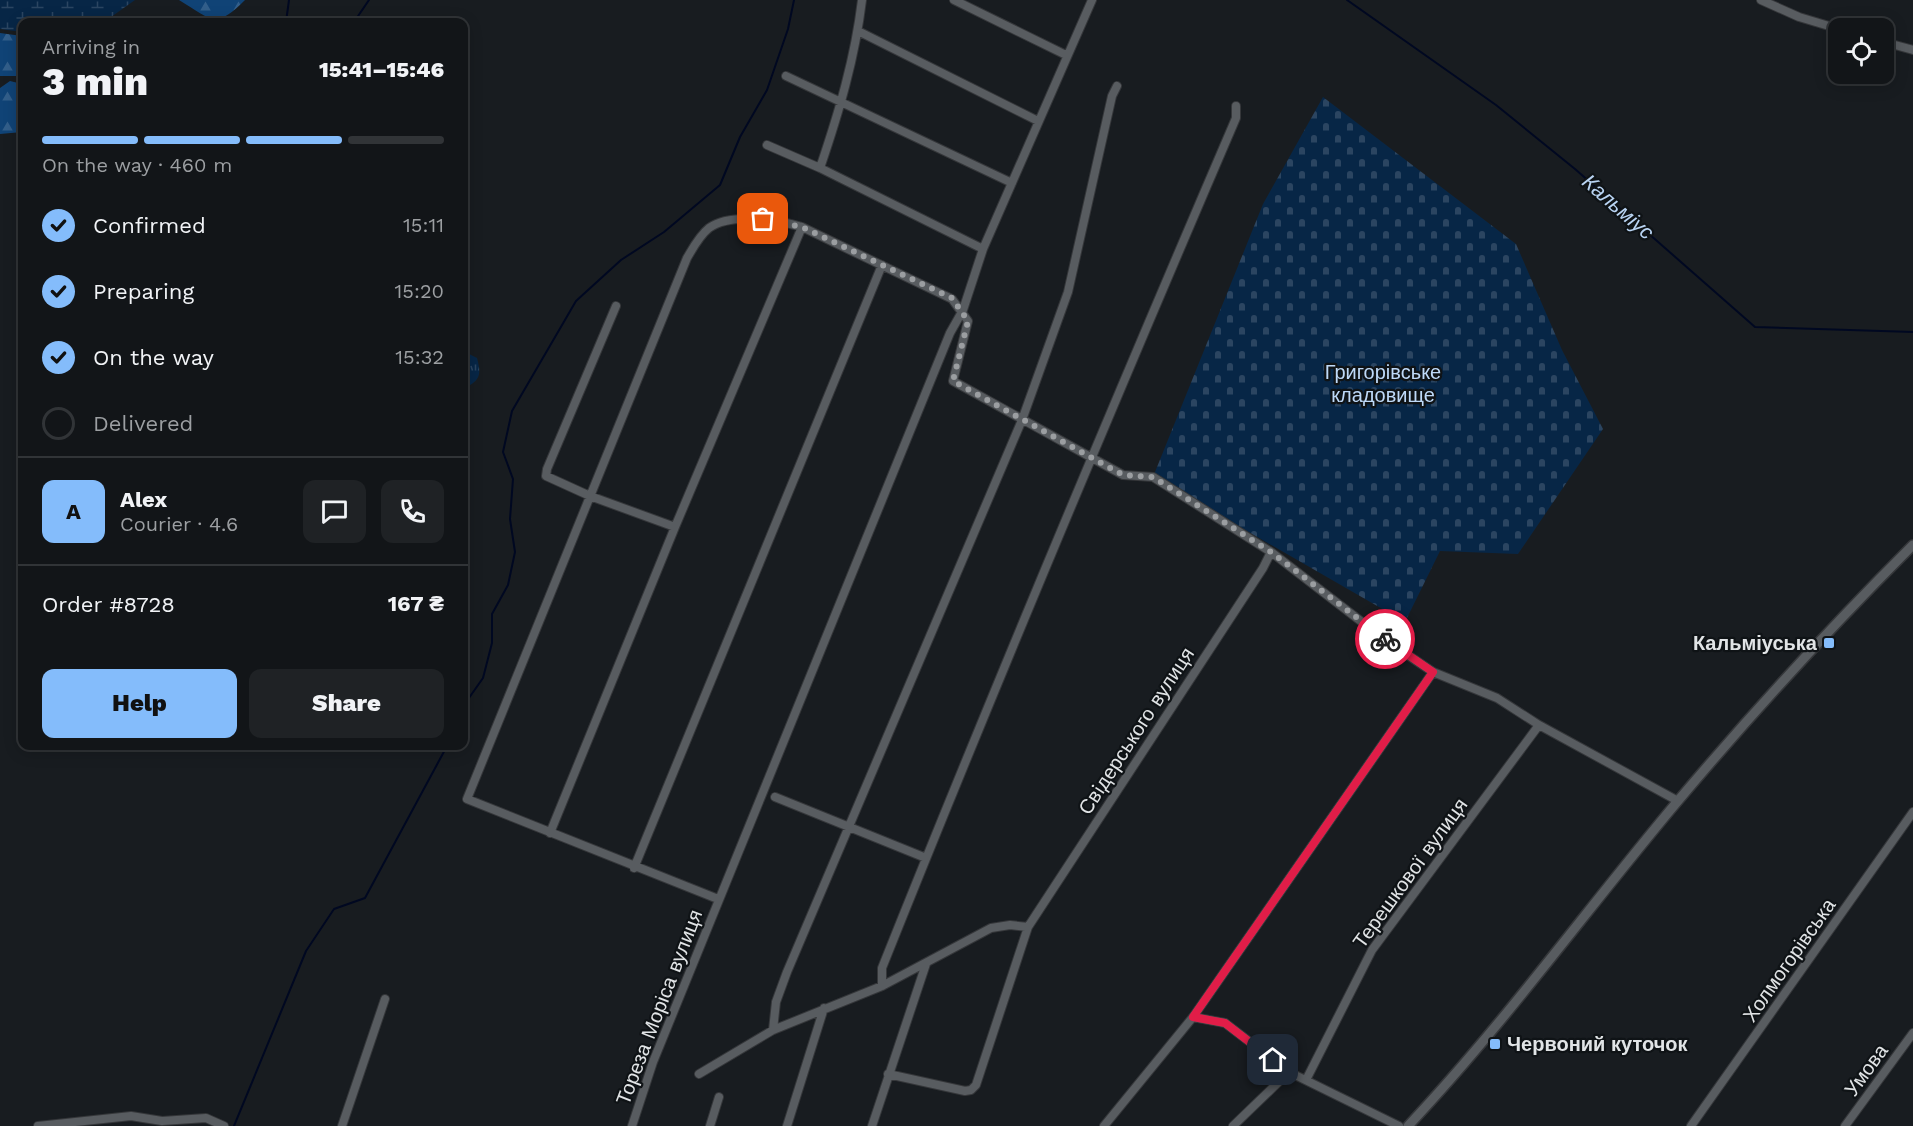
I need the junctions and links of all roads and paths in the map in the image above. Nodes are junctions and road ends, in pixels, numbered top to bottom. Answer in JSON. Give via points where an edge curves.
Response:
{"nodes":[{"id":1,"x":862,"y":0,"type":"edge"},
{"id":2,"x":954,"y":0,"type":"edge"},
{"id":3,"x":1092,"y":0,"type":"edge"},
{"id":4,"x":1761,"y":0,"type":"edge"},
{"id":5,"x":1828,"y":26,"type":"edge"},
{"id":6,"x":858,"y":31,"type":"junction"},
{"id":7,"x":1894,"y":45,"type":"edge"},
{"id":8,"x":1913,"y":51,"type":"edge"},
{"id":9,"x":1066,"y":55,"type":"junction"},
{"id":10,"x":786,"y":76,"type":"dead end"},
{"id":11,"x":1117,"y":86,"type":"dead end"},
{"id":12,"x":842,"y":102,"type":"junction"},
{"id":13,"x":1236,"y":106,"type":"dead end"},
{"id":14,"x":1038,"y":121,"type":"junction"},
{"id":15,"x":767,"y":145,"type":"dead end"},
{"id":16,"x":820,"y":168,"type":"junction"},
{"id":17,"x":1011,"y":183,"type":"junction"},
{"id":18,"x":802,"y":227,"type":"junction"},
{"id":19,"x":983,"y":249,"type":"junction"},
{"id":20,"x":882,"y":265,"type":"junction"},
{"id":21,"x":616,"y":306,"type":"dead end"},
{"id":22,"x":963,"y":310,"type":"junction"},
{"id":23,"x":1022,"y":420,"type":"junction"},
{"id":24,"x":1090,"y":458,"type":"junction"},
{"id":25,"x":590,"y":496,"type":"junction"},
{"id":26,"x":675,"y":527,"type":"junction"},
{"id":27,"x":1912,"y":546,"type":"edge"},
{"id":28,"x":1271,"y":552,"type":"junction"},
{"id":29,"x":1433,"y":672,"type":"junction"},
{"id":30,"x":1539,"y":725,"type":"junction"},
{"id":31,"x":775,"y":797,"type":"dead end"},
{"id":32,"x":1678,"y":801,"type":"junction"},
{"id":33,"x":1913,"y":812,"type":"edge"},
{"id":34,"x":848,"y":826,"type":"junction"},
{"id":35,"x":550,"y":833,"type":"junction"},
{"id":36,"x":926,"y":858,"type":"junction"},
{"id":37,"x":634,"y":868,"type":"junction"},
{"id":38,"x":718,"y":899,"type":"junction"},
{"id":39,"x":1028,"y":927,"type":"junction"},
{"id":40,"x":926,"y":964,"type":"junction"},
{"id":41,"x":882,"y":986,"type":"junction"},
{"id":42,"x":385,"y":999,"type":"dead end"},
{"id":43,"x":824,"y":1008,"type":"junction"},
{"id":44,"x":1193,"y":1017,"type":"junction"},
{"id":45,"x":773,"y":1030,"type":"junction"},
{"id":46,"x":1913,"y":1033,"type":"edge"},
{"id":47,"x":1289,"y":1072,"type":"junction"},
{"id":48,"x":699,"y":1074,"type":"dead end"},
{"id":49,"x":888,"y":1074,"type":"junction"},
{"id":50,"x":1306,"y":1080,"type":"junction"},
{"id":51,"x":719,"y":1097,"type":"dead end"},
{"id":52,"x":38,"y":1126,"type":"edge"},
{"id":53,"x":224,"y":1126,"type":"edge"},
{"id":54,"x":342,"y":1126,"type":"edge"},
{"id":55,"x":632,"y":1126,"type":"edge"},
{"id":56,"x":710,"y":1126,"type":"edge"},
{"id":57,"x":787,"y":1126,"type":"edge"},
{"id":58,"x":872,"y":1126,"type":"edge"},
{"id":59,"x":1104,"y":1126,"type":"edge"},
{"id":60,"x":1233,"y":1126,"type":"edge"},
{"id":61,"x":1399,"y":1126,"type":"edge"},
{"id":62,"x":1408,"y":1126,"type":"edge"},
{"id":63,"x":1691,"y":1126,"type":"edge"},
{"id":64,"x":1845,"y":1126,"type":"edge"}],
"edges":[{"from":1,"to":6,"type":"street"},
{"from":2,"to":9,"type":"street"},
{"from":3,"to":9,"type":"street"},
{"from":4,"to":5,"type":"street"},
{"from":6,"to":12,"type":"street"},
{"from":6,"to":14,"type":"street"},
{"from":7,"to":8,"type":"street"},
{"from":9,"to":14,"type":"street"},
{"from":10,"to":12,"type":"street"},
{"from":11,"to":23,"type":"street","via":[[1068,292]]},
{"from":12,"to":16,"type":"street"},
{"from":12,"to":17,"type":"street"},
{"from":13,"to":24,"type":"street","via":[[1236,118]]},
{"from":14,"to":17,"type":"street"},
{"from":15,"to":16,"type":"street"},
{"from":16,"to":19,"type":"street"},
{"from":17,"to":19,"type":"street"},
{"from":18,"to":20,"type":"street"},
{"from":18,"to":25,"type":"street","via":[[784,221],[741,220],[711,227],[700,237],[687,258]]},
{"from":18,"to":26,"type":"street"},
{"from":19,"to":22,"type":"street"},
{"from":20,"to":22,"type":"street","via":[[952,298]]},
{"from":20,"to":37,"type":"street"},
{"from":21,"to":25,"type":"street","via":[[546,476]]},
{"from":22,"to":23,"type":"street","via":[[968,321],[953,381]]},
{"from":22,"to":38,"type":"street","name":"Тореза Моріса вулиця","via":[[950,333]]},
{"from":23,"to":24,"type":"street"},
{"from":23,"to":34,"type":"street"},
{"from":24,"to":28,"type":"street","via":[[1123,475],[1153,477]]},
{"from":24,"to":36,"type":"street"},
{"from":25,"to":26,"type":"street"},
{"from":25,"to":35,"type":"street","via":[[467,799]]},
{"from":26,"to":35,"type":"street"},
{"from":27,"to":32,"type":"street","via":[[1872,584]]},
{"from":28,"to":29,"type":"street"},
{"from":28,"to":39,"type":"street","name":"Свiдерського вулиця"},
{"from":29,"to":30,"type":"street","via":[[1497,698]]},
{"from":29,"to":44,"type":"street"},
{"from":30,"to":32,"type":"street"},
{"from":30,"to":50,"type":"street","name":"Терешкової вулиця","via":[[1372,950]]},
{"from":31,"to":34,"type":"street"},
{"from":32,"to":62,"type":"street","via":[[1457,1074]]},
{"from":33,"to":63,"type":"street","name":"Холмогорівська"},
{"from":34,"to":36,"type":"street"},
{"from":34,"to":45,"type":"street","via":[[787,972],[776,1002]]},
{"from":35,"to":37,"type":"street"},
{"from":36,"to":41,"type":"street","via":[[882,968]]},
{"from":37,"to":38,"type":"street"},
{"from":38,"to":55,"type":"street","name":"Тореза Моріса вулиця","via":[[653,1062]]},
{"from":39,"to":40,"type":"street","via":[[991,928]]},
{"from":39,"to":49,"type":"street","name":"Свiдерського вулиця","via":[[976,1085],[965,1091]]},
{"from":40,"to":41,"type":"street"},
{"from":40,"to":49,"type":"street"},
{"from":41,"to":43,"type":"street"},
{"from":42,"to":54,"type":"street"},
{"from":43,"to":45,"type":"street"},
{"from":43,"to":57,"type":"street"},
{"from":44,"to":47,"type":"street","via":[[1225,1023]]},
{"from":44,"to":59,"type":"street"},
{"from":45,"to":48,"type":"street"},
{"from":46,"to":64,"type":"street","name":"Умова"},
{"from":47,"to":50,"type":"street"},
{"from":47,"to":60,"type":"street"},
{"from":49,"to":58,"type":"street"},
{"from":50,"to":61,"type":"street"},
{"from":51,"to":56,"type":"street"},
{"from":52,"to":53,"type":"street","via":[[131,1116],[162,1121],[206,1118]]}]}
